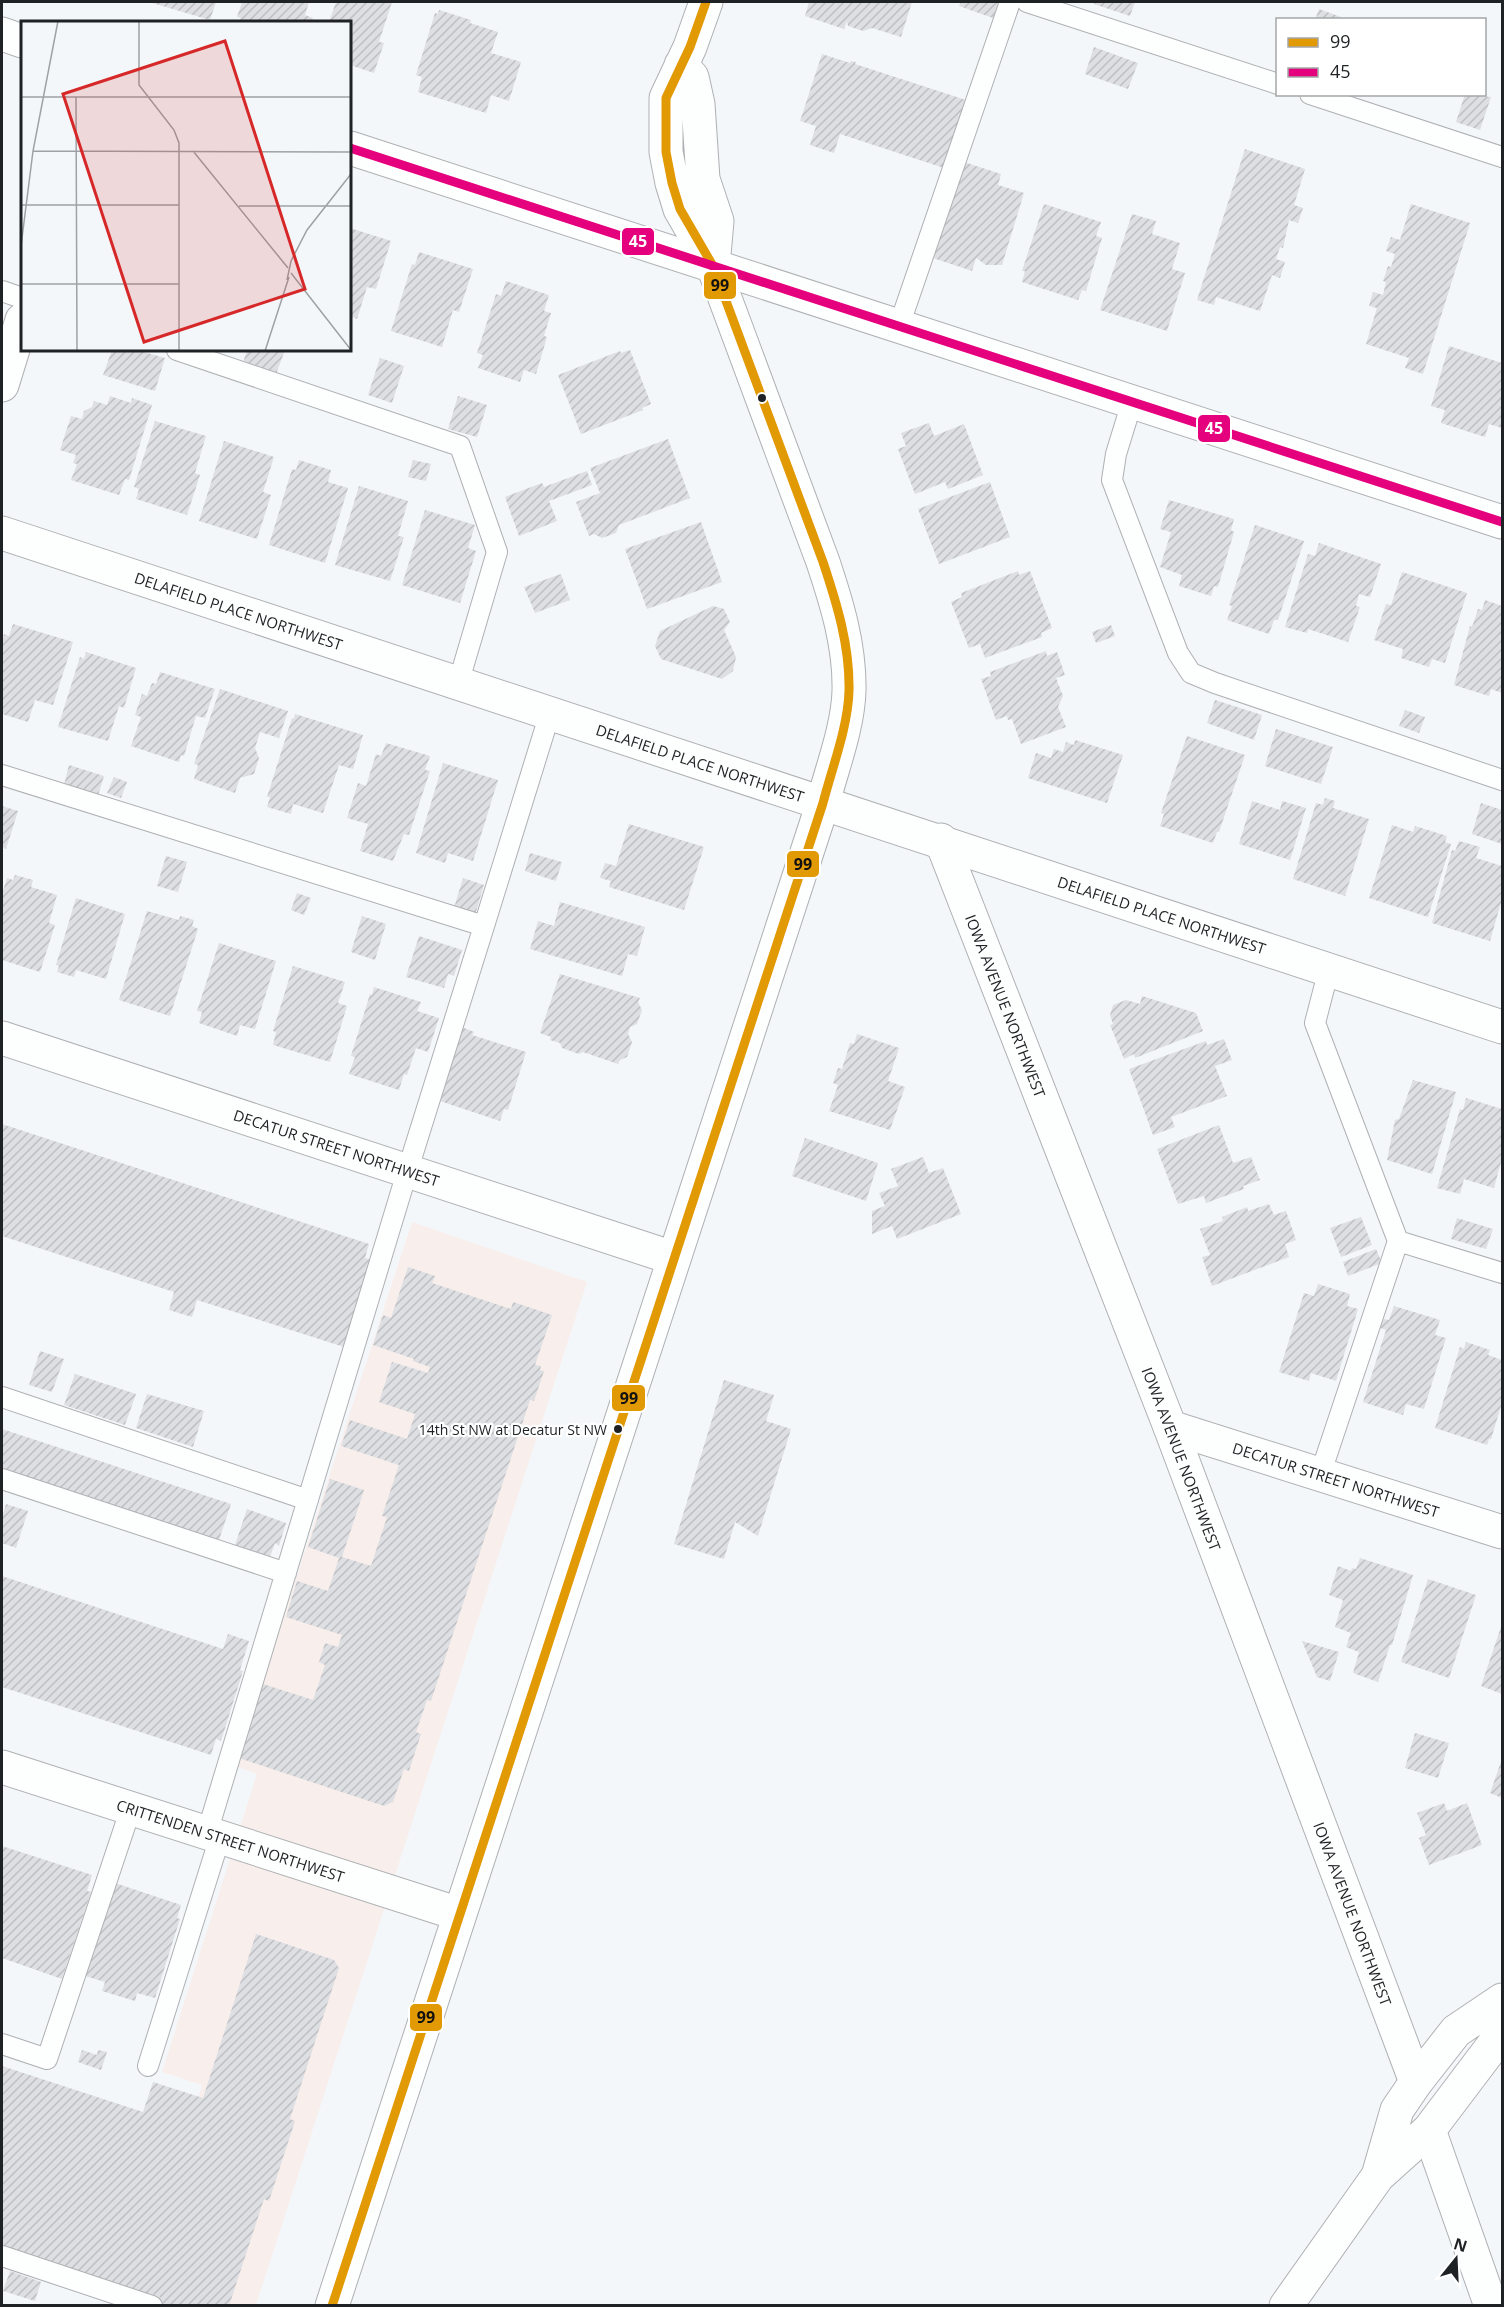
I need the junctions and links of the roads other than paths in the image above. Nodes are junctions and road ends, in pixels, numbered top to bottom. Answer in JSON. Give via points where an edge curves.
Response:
{"nodes":[{"id":1,"x":706,"y":2,"type":"edge"},
{"id":2,"x":1010,"y":2,"type":"edge"},
{"id":3,"x":1027,"y":2,"type":"edge"},
{"id":4,"x":2,"y":34,"type":"edge"},
{"id":5,"x":21,"y":41,"type":"edge"},
{"id":6,"x":1276,"y":83,"type":"edge"},
{"id":7,"x":1316,"y":96,"type":"edge"},
{"id":8,"x":351,"y":148,"type":"edge"},
{"id":9,"x":1503,"y":158,"type":"edge"},
{"id":10,"x":713,"y":266,"type":"junction"},
{"id":11,"x":2,"y":291,"type":"edge"},
{"id":12,"x":21,"y":298,"type":"edge"},
{"id":13,"x":21,"y":323,"type":"edge"},
{"id":14,"x":899,"y":326,"type":"junction"},
{"id":15,"x":180,"y":351,"type":"edge"},
{"id":16,"x":2,"y":386,"type":"edge"},
{"id":17,"x":1132,"y":402,"type":"junction"},
{"id":18,"x":1503,"y":522,"type":"edge"},
{"id":19,"x":2,"y":533,"type":"edge"},
{"id":20,"x":458,"y":684,"type":"junction"},
{"id":21,"x":550,"y":714,"type":"junction"},
{"id":22,"x":2,"y":775,"type":"edge"},
{"id":23,"x":1503,"y":780,"type":"edge"},
{"id":24,"x":823,"y":803,"type":"junction"},
{"id":25,"x":941,"y":840,"type":"junction"},
{"id":26,"x":484,"y":926,"type":"junction"},
{"id":27,"x":1329,"y":969,"type":"junction"},
{"id":28,"x":1503,"y":1027,"type":"edge"},
{"id":29,"x":2,"y":1038,"type":"edge"},
{"id":30,"x":408,"y":1169,"type":"junction"},
{"id":31,"x":1398,"y":1241,"type":"junction"},
{"id":32,"x":673,"y":1258,"type":"junction"},
{"id":33,"x":1503,"y":1273,"type":"edge"},
{"id":34,"x":2,"y":1396,"type":"edge"},
{"id":35,"x":1170,"y":1427,"type":"junction"},
{"id":36,"x":1320,"y":1475,"type":"junction"},
{"id":37,"x":2,"y":1479,"type":"edge"},
{"id":38,"x":308,"y":1500,"type":"junction"},
{"id":39,"x":1503,"y":1532,"type":"edge"},
{"id":40,"x":286,"y":1573,"type":"junction"},
{"id":41,"x":2,"y":1767,"type":"edge"},
{"id":42,"x":131,"y":1808,"type":"junction"},
{"id":43,"x":214,"y":1835,"type":"junction"},
{"id":44,"x":459,"y":1914,"type":"junction"},
{"id":45,"x":1503,"y":2000,"type":"edge"},
{"id":46,"x":1503,"y":2023,"type":"edge"},
{"id":47,"x":2,"y":2044,"type":"edge"},
{"id":48,"x":148,"y":2066,"type":"dead end"},
{"id":49,"x":1416,"y":2082,"type":"junction"},
{"id":50,"x":1429,"y":2130,"type":"junction"},
{"id":51,"x":1378,"y":2176,"type":"junction"},
{"id":52,"x":2,"y":2256,"type":"edge"},
{"id":53,"x":152,"y":2306,"type":"edge"},
{"id":54,"x":332,"y":2306,"type":"edge"},
{"id":55,"x":1286,"y":2306,"type":"edge"},
{"id":56,"x":1491,"y":2306,"type":"edge"}],
"edges":[{"from":1,"to":10,"type":"street","via":[[666,98],[666,153],[680,209]]},
{"from":2,"to":14,"type":"lane"},
{"from":3,"to":6,"type":"lane"},
{"from":4,"to":5,"type":"street"},
{"from":7,"to":9,"type":"lane"},
{"from":8,"to":10,"type":"street"},
{"from":10,"to":14,"type":"street"},
{"from":10,"to":24,"type":"street","via":[[839,610],[847,651],[849,693]]},
{"from":11,"to":12,"type":"lane"},
{"from":13,"to":16,"type":"street"},
{"from":14,"to":17,"type":"street"},
{"from":15,"to":20,"type":"lane","via":[[460,446],[497,552]]},
{"from":17,"to":18,"type":"street"},
{"from":17,"to":23,"type":"lane","via":[[1112,480],[1178,654],[1191,673]]},
{"from":19,"to":20,"type":"street","name":"DELAFIELD PLACE NORTHWEST"},
{"from":20,"to":21,"type":"street","name":"DELAFIELD PLACE NORTHWEST"},
{"from":21,"to":24,"type":"street","name":"DELAFIELD PLACE NORTHWEST"},
{"from":21,"to":26,"type":"lane"},
{"from":22,"to":26,"type":"lane"},
{"from":24,"to":25,"type":"street","name":"DELAFIELD PLACE NORTHWEST"},
{"from":24,"to":32,"type":"street"},
{"from":25,"to":27,"type":"street","name":"DELAFIELD PLACE NORTHWEST"},
{"from":25,"to":35,"type":"street","name":"IOWA AVENUE NORTHWEST"},
{"from":26,"to":30,"type":"lane"},
{"from":27,"to":28,"type":"street","name":"DELAFIELD PLACE NORTHWEST"},
{"from":27,"to":31,"type":"lane","via":[[1315,1023]]},
{"from":29,"to":30,"type":"street","name":"DECATUR STREET NORTHWEST"},
{"from":30,"to":32,"type":"street","name":"DECATUR STREET NORTHWEST"},
{"from":30,"to":38,"type":"lane"},
{"from":31,"to":33,"type":"lane"},
{"from":31,"to":36,"type":"lane"},
{"from":32,"to":44,"type":"street"},
{"from":34,"to":38,"type":"lane"},
{"from":35,"to":36,"type":"street","name":"DECATUR STREET NORTHWEST"},
{"from":35,"to":49,"type":"street","name":"IOWA AVENUE NORTHWEST"},
{"from":36,"to":39,"type":"street","name":"DECATUR STREET NORTHWEST"},
{"from":37,"to":40,"type":"lane"},
{"from":38,"to":40,"type":"lane"},
{"from":40,"to":43,"type":"lane"},
{"from":41,"to":42,"type":"street","name":"CRITTENDEN STREET NORTHWEST"},
{"from":42,"to":43,"type":"street","name":"CRITTENDEN STREET NORTHWEST"},
{"from":42,"to":47,"type":"lane","via":[[47,2060]]},
{"from":43,"to":44,"type":"street","name":"CRITTENDEN STREET NORTHWEST"},
{"from":43,"to":48,"type":"lane"},
{"from":44,"to":54,"type":"street"},
{"from":45,"to":49,"type":"street","via":[[1456,2031]]},
{"from":46,"to":50,"type":"street","via":[[1494,2044]]},
{"from":49,"to":51,"type":"street","via":[[1397,2110]]},
{"from":50,"to":51,"type":"street"},
{"from":50,"to":56,"type":"street"},
{"from":51,"to":55,"type":"street"},
{"from":52,"to":53,"type":"lane"}]}
